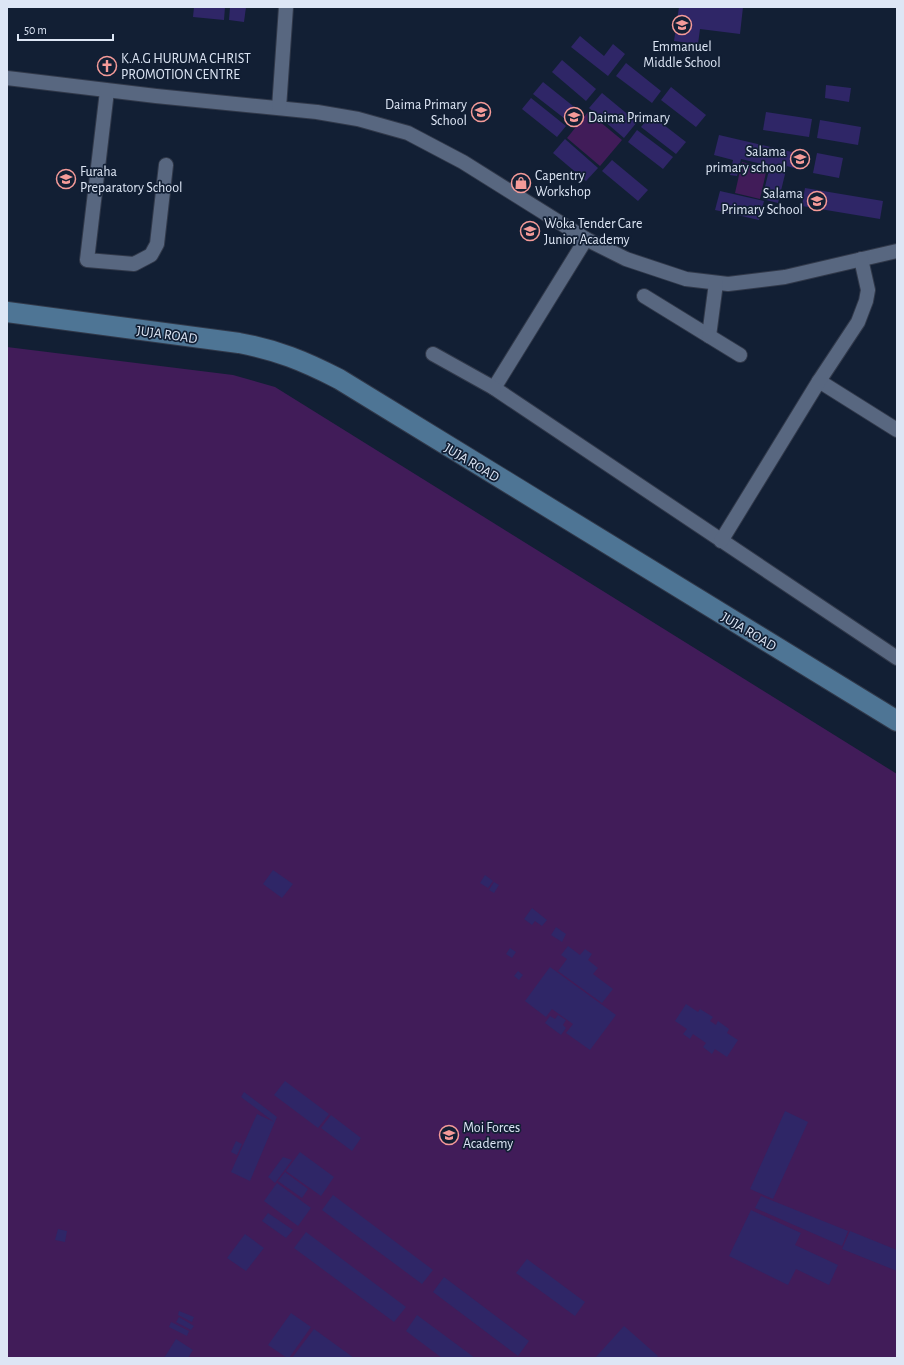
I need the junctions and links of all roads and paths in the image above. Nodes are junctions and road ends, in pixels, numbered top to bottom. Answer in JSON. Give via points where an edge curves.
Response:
{"nodes":[{"id":1,"x":286,"y":7,"type":"edge"},
{"id":2,"x":7,"y":78,"type":"edge"},
{"id":3,"x":106,"y":91,"type":"junction"},
{"id":4,"x":279,"y":108,"type":"junction"},
{"id":5,"x":166,"y":165,"type":"dead end"},
{"id":6,"x":586,"y":239,"type":"junction"},
{"id":7,"x":897,"y":251,"type":"edge"},
{"id":8,"x":861,"y":259,"type":"junction"},
{"id":9,"x":716,"y":283,"type":"junction"},
{"id":10,"x":644,"y":296,"type":"dead end"},
{"id":11,"x":7,"y":312,"type":"edge"},
{"id":12,"x":709,"y":336,"type":"junction"},
{"id":13,"x":434,"y":354,"type":"dead end"},
{"id":14,"x":740,"y":355,"type":"dead end"},
{"id":15,"x":819,"y":381,"type":"junction"},
{"id":16,"x":494,"y":388,"type":"junction"},
{"id":17,"x":897,"y":430,"type":"edge"},
{"id":18,"x":721,"y":541,"type":"junction"},
{"id":19,"x":897,"y":658,"type":"edge"},
{"id":20,"x":897,"y":721,"type":"edge"}],
"edges":[{"from":1,"to":4,"type":"street"},
{"from":2,"to":3,"type":"street"},
{"from":3,"to":4,"type":"street"},
{"from":3,"to":5,"type":"street","via":[[86,260],[134,264],[151,255],[157,244]]},
{"from":4,"to":6,"type":"street","via":[[358,119],[408,133],[463,162]]},
{"from":6,"to":9,"type":"street","via":[[626,259],[686,279]]},
{"from":6,"to":16,"type":"street"},
{"from":7,"to":8,"type":"street"},
{"from":8,"to":9,"type":"street","via":[[785,277],[728,284]]},
{"from":8,"to":15,"type":"street","via":[[867,285],[866,301],[858,322]]},
{"from":9,"to":12,"type":"street"},
{"from":10,"to":12,"type":"street"},
{"from":11,"to":20,"type":"main road","name":"JUJA ROAD","via":[[239,343],[302,360],[339,379]]},
{"from":12,"to":14,"type":"street"},
{"from":13,"to":16,"type":"street"},
{"from":15,"to":17,"type":"street"},
{"from":15,"to":18,"type":"street"},
{"from":16,"to":18,"type":"street"},
{"from":18,"to":19,"type":"street"}]}
